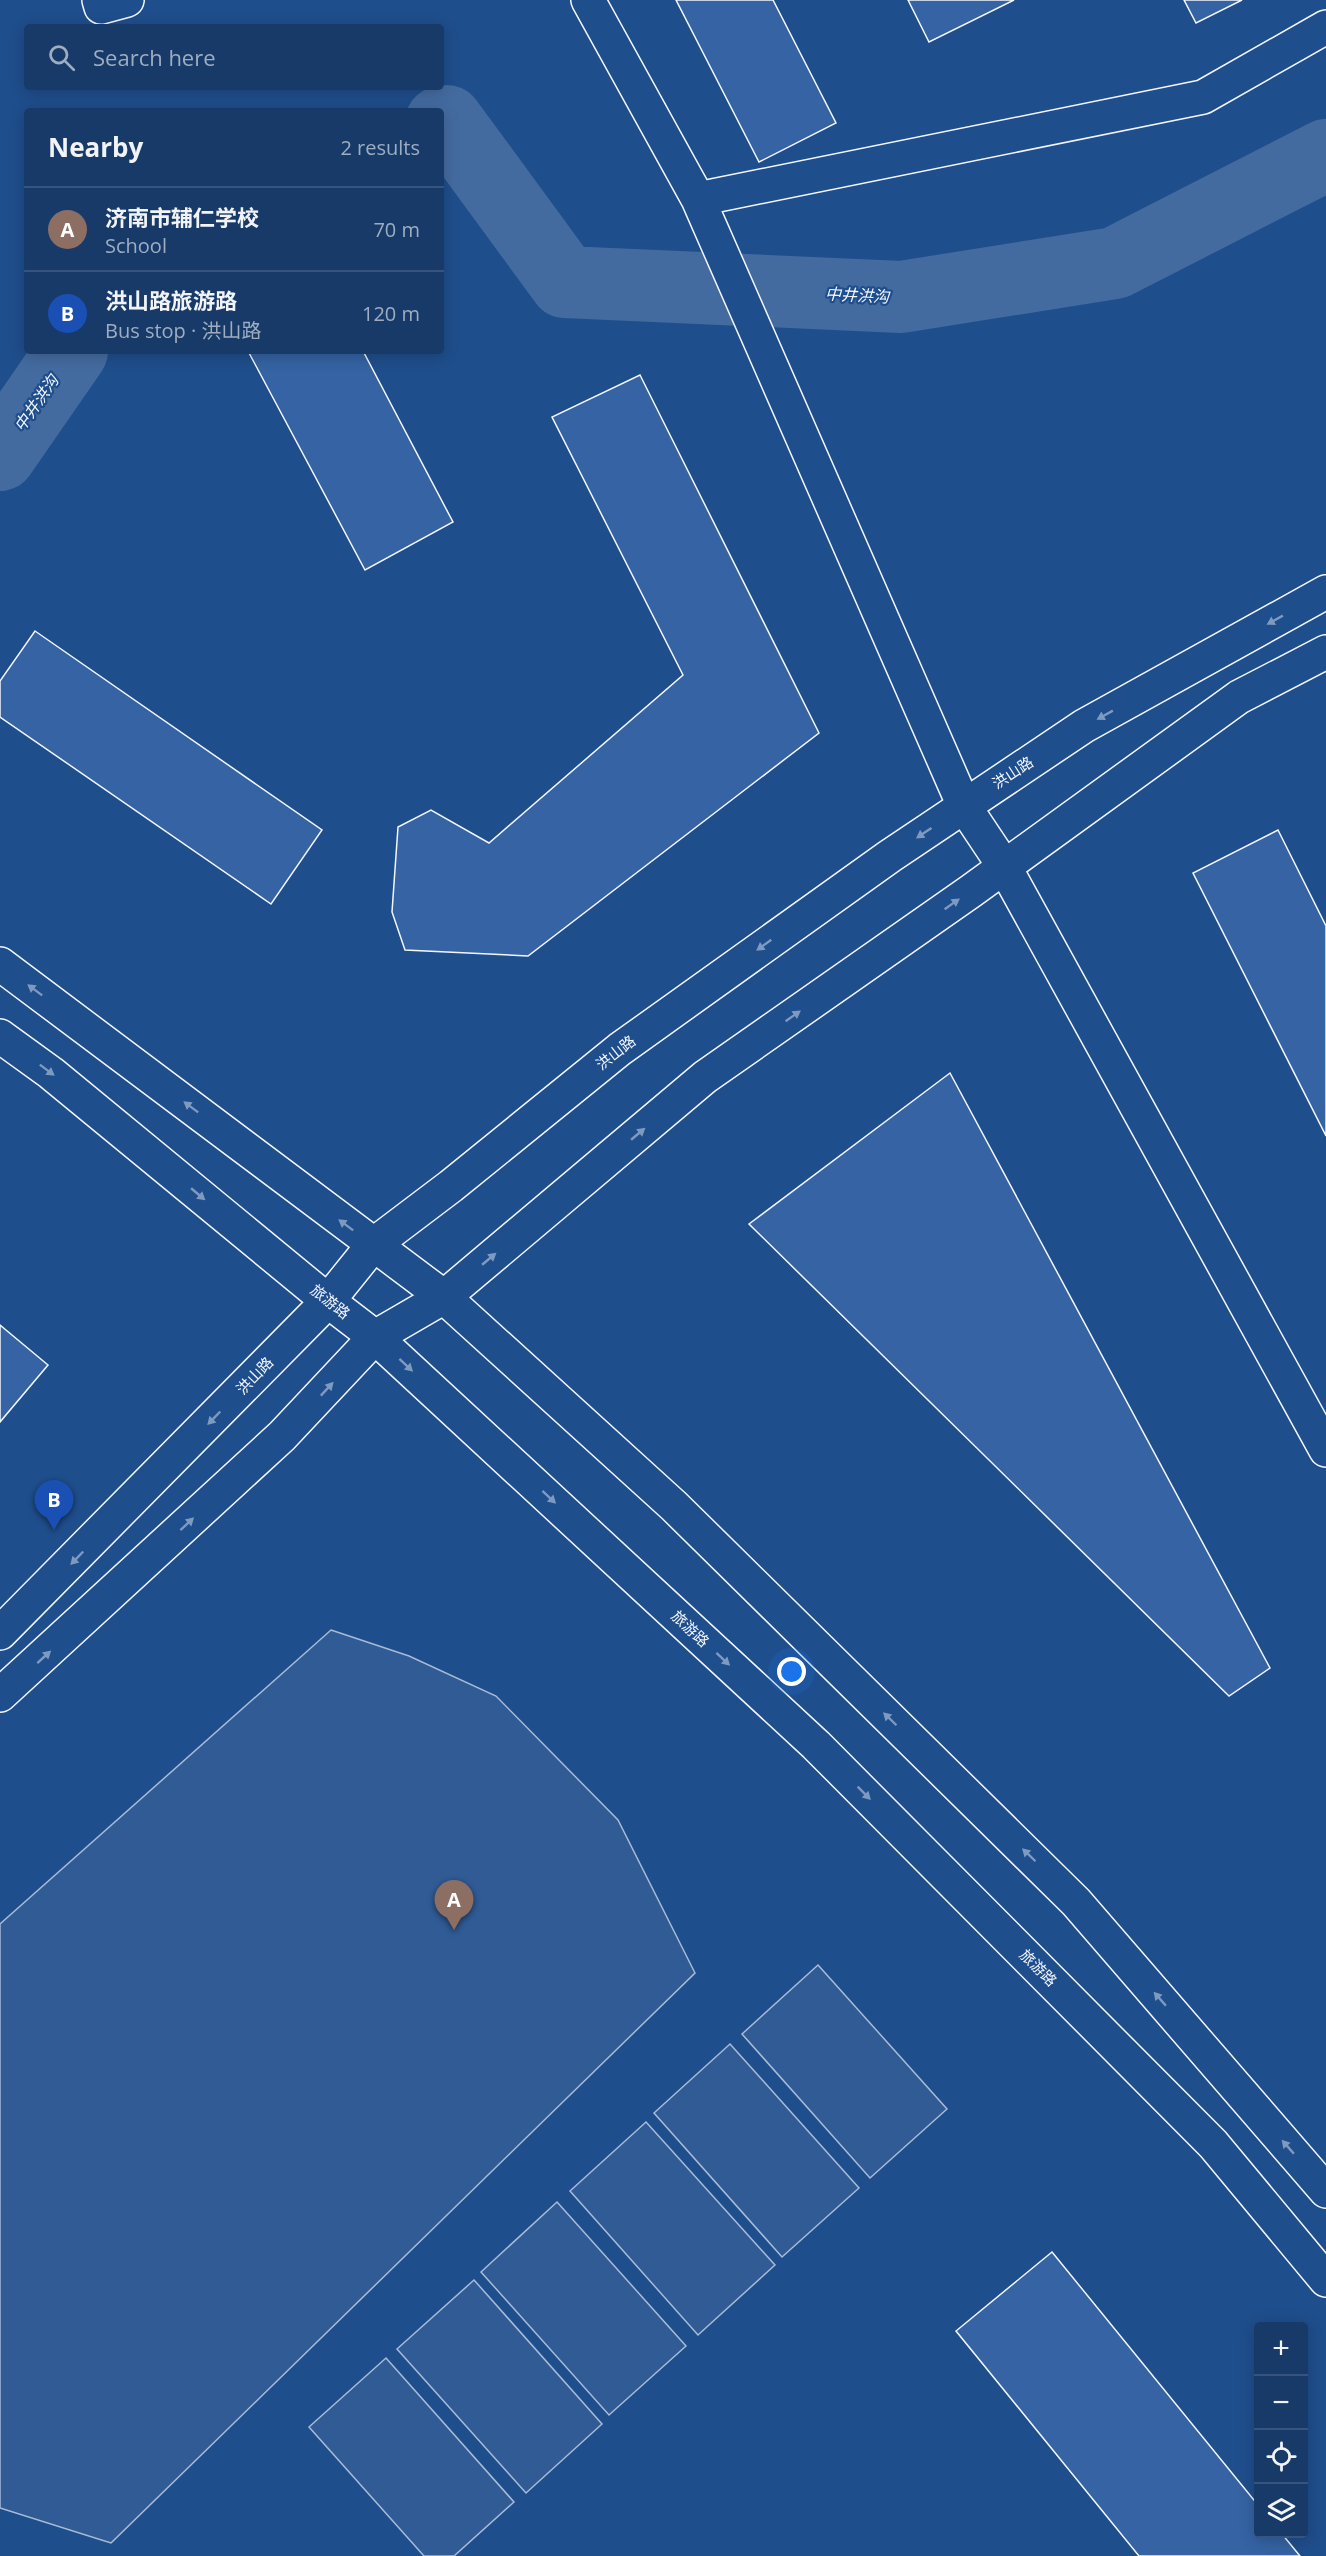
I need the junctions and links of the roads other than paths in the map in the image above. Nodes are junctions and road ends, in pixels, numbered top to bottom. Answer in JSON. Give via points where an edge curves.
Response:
{"nodes":[{"id":1,"x":99,"y":0,"type":"edge"},
{"id":2,"x":128,"y":0,"type":"edge"},
{"id":3,"x":588,"y":0,"type":"edge"},
{"id":4,"x":1326,"y":27,"type":"edge"},
{"id":5,"x":698,"y":199,"type":"junction"},
{"id":6,"x":1326,"y":592,"type":"edge"},
{"id":7,"x":1326,"y":652,"type":"edge"},
{"id":8,"x":964,"y":806,"type":"junction"},
{"id":9,"x":1004,"y":867,"type":"junction"},
{"id":10,"x":0,"y":964,"type":"edge"},
{"id":11,"x":0,"y":1036,"type":"edge"},
{"id":12,"x":373,"y":1245,"type":"junction"},
{"id":13,"x":444,"y":1297,"type":"junction"},
{"id":14,"x":328,"y":1301,"type":"junction"},
{"id":15,"x":375,"y":1337,"type":"junction"},
{"id":16,"x":1326,"y":1450,"type":"edge"},
{"id":17,"x":0,"y":1633,"type":"edge"},
{"id":18,"x":0,"y":1695,"type":"edge"},
{"id":19,"x":1326,"y":2191,"type":"edge"},
{"id":20,"x":1326,"y":2280,"type":"edge"}],
"edges":[{"from":1,"to":2,"type":"main road","via":[[101,8]]},
{"from":3,"to":5,"type":"main road"},
{"from":4,"to":5,"type":"main road","via":[[1203,97]]},
{"from":5,"to":8,"type":"main road"},
{"from":6,"to":8,"type":"main road","name":"洪山路","one_way":true,"via":[[1084,726]]},
{"from":7,"to":9,"type":"main road","via":[[1239,697]]},
{"from":8,"to":9,"type":"main road"},
{"from":8,"to":12,"type":"main road","name":"洪山路","one_way":true,"via":[[620,1049]]},
{"from":13,"to":9,"type":"main road","one_way":true,"via":[[705,1077]]},
{"from":9,"to":16,"type":"main road"},
{"from":12,"to":10,"type":"main road","one_way":true},
{"from":11,"to":14,"type":"main road","name":"旅游路","one_way":true,"via":[[61,1081]]},
{"from":12,"to":13,"type":"main road"},
{"from":12,"to":14,"type":"main road","name":"洪山路"},
{"from":13,"to":15,"type":"main road"},
{"from":19,"to":13,"type":"main road","one_way":true,"via":[[1076,1902],[674,1506]]},
{"from":14,"to":15,"type":"main road","name":"旅游路"},
{"from":14,"to":17,"type":"main road","name":"洪山路","one_way":true},
{"from":18,"to":15,"type":"main road","one_way":true,"via":[[282,1436]]},
{"from":15,"to":20,"type":"main road","name":"旅游路","one_way":true,"via":[[816,1745],[1213,2144]]}]}
